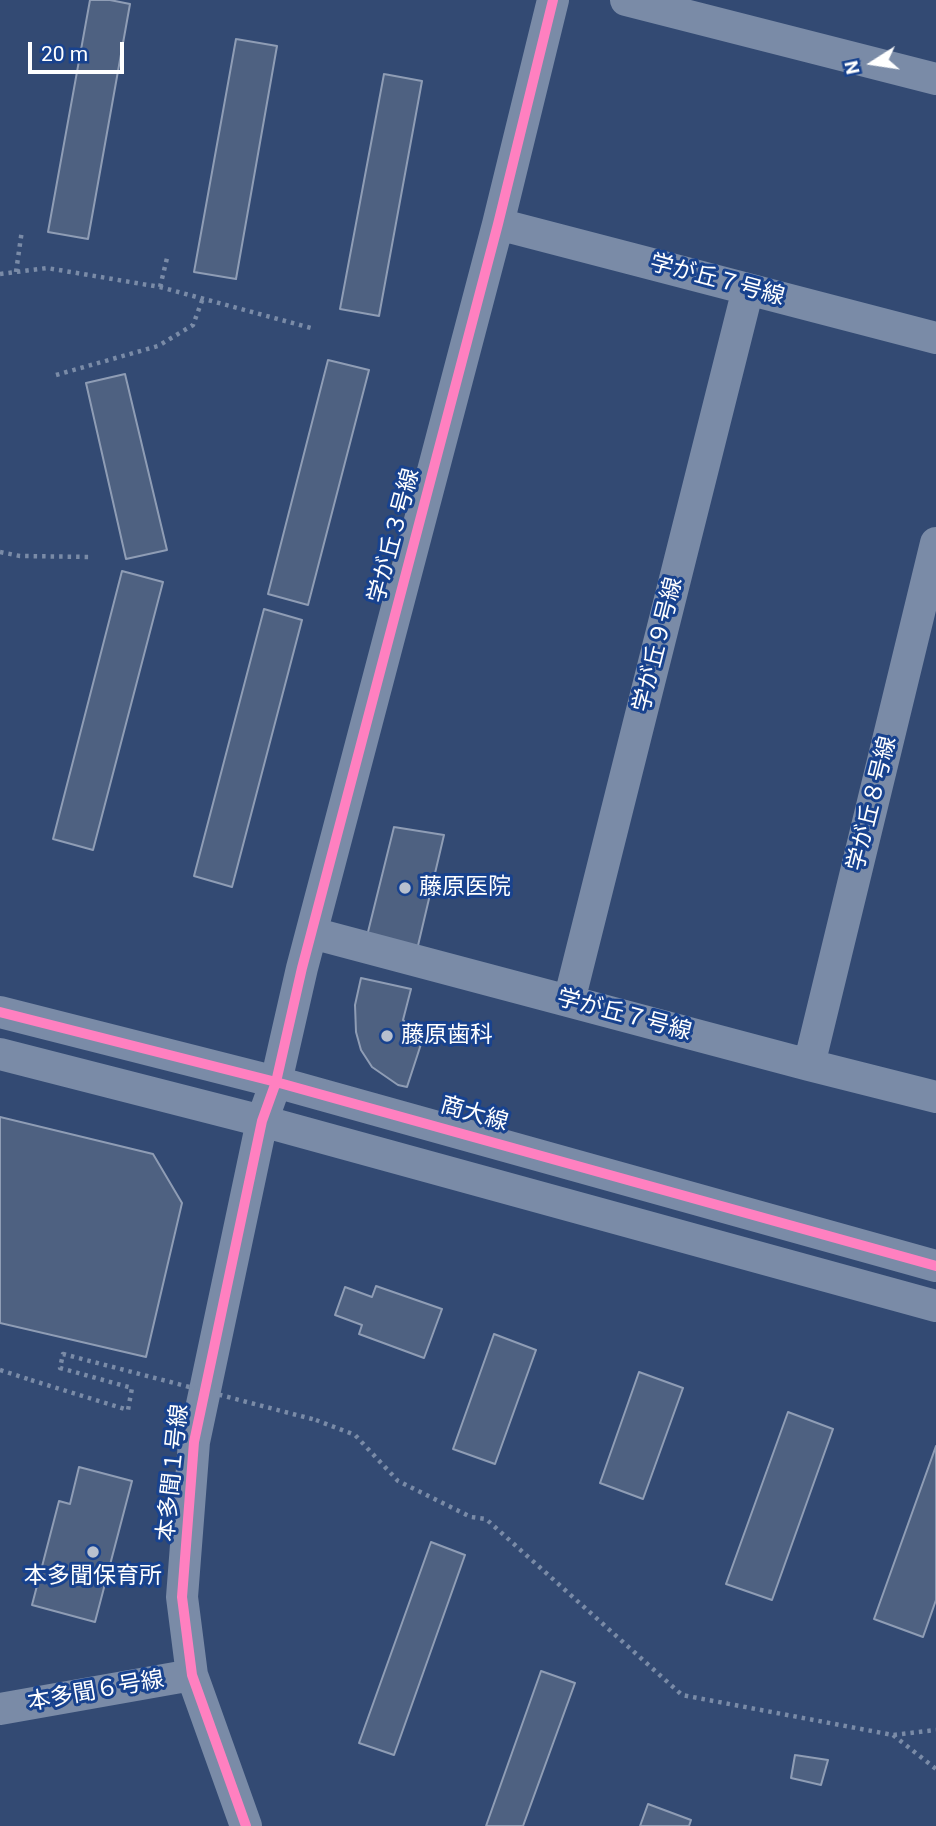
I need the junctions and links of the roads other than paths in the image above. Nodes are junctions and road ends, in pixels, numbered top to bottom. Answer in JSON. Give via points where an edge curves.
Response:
{"nodes":[{"id":1,"x":553,"y":0,"type":"edge"},
{"id":2,"x":626,"y":0,"type":"edge"},
{"id":3,"x":936,"y":79,"type":"edge"},
{"id":4,"x":498,"y":224,"type":"junction"},
{"id":5,"x":748,"y":289,"type":"junction"},
{"id":6,"x":936,"y":338,"type":"edge"},
{"id":7,"x":936,"y":542,"type":"edge"},
{"id":8,"x":312,"y":933,"type":"junction"},
{"id":9,"x":569,"y":1001,"type":"junction"},
{"id":10,"x":0,"y":1012,"type":"edge"},
{"id":11,"x":0,"y":1055,"type":"edge"},
{"id":12,"x":809,"y":1065,"type":"junction"},
{"id":13,"x":276,"y":1082,"type":"junction"},
{"id":14,"x":936,"y":1097,"type":"edge"},
{"id":15,"x":262,"y":1121,"type":"junction"},
{"id":16,"x":936,"y":1266,"type":"edge"},
{"id":17,"x":936,"y":1306,"type":"edge"},
{"id":18,"x":192,"y":1675,"type":"junction"},
{"id":19,"x":0,"y":1709,"type":"edge"},
{"id":20,"x":246,"y":1826,"type":"edge"}],
"edges":[{"from":1,"to":4,"type":"street","name":"学が丘３号線"},
{"from":2,"to":3,"type":"street"},
{"from":4,"to":5,"type":"street","name":"学が丘７号線"},
{"from":4,"to":8,"type":"street","name":"学が丘３号線"},
{"from":5,"to":6,"type":"street","name":"学が丘７号線"},
{"from":5,"to":9,"type":"street","name":"学が丘９号線"},
{"from":7,"to":12,"type":"street","name":"学が丘８号線"},
{"from":8,"to":9,"type":"street","name":"学が丘７号線"},
{"from":8,"to":13,"type":"street","name":"学が丘３号線"},
{"from":9,"to":12,"type":"street","name":"学が丘７号線"},
{"from":10,"to":13,"type":"street","name":"商大線"},
{"from":11,"to":15,"type":"street"},
{"from":12,"to":14,"type":"street","name":"学が丘７号線"},
{"from":13,"to":15,"type":"street","name":"本多聞１号線"},
{"from":13,"to":16,"type":"street","name":"商大線"},
{"from":15,"to":17,"type":"street"},
{"from":15,"to":18,"type":"street","name":"本多聞１号線","via":[[194,1442],[182,1597]]},
{"from":18,"to":19,"type":"street","name":"本多聞６号線"},
{"from":18,"to":20,"type":"street","name":"本多聞１号線"}]}
